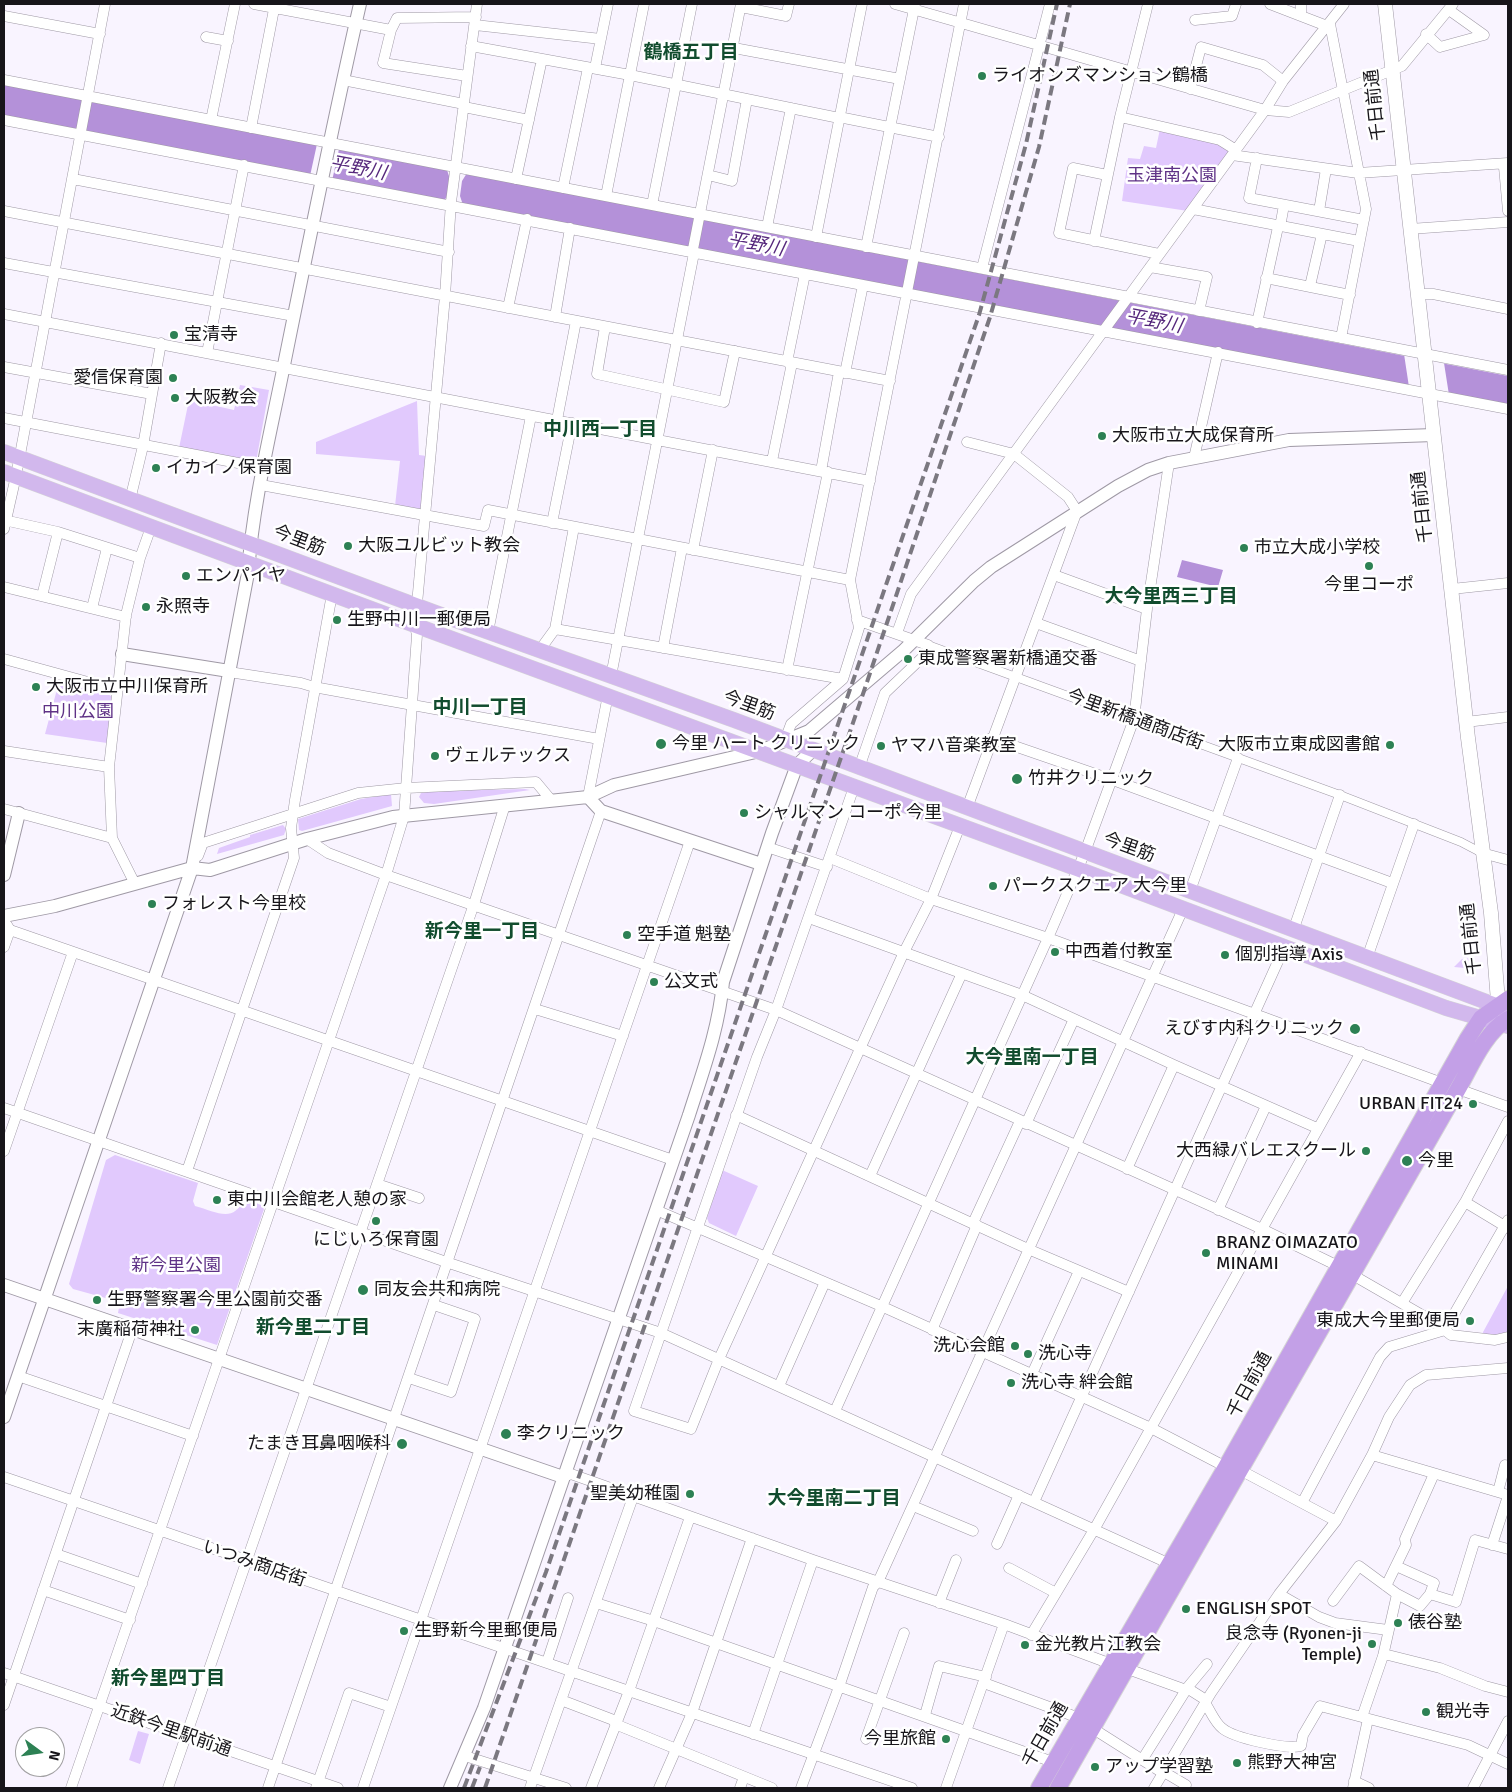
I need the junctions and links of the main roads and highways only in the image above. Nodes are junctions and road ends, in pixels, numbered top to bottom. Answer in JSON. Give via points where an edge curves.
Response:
{"nodes":[{"id":1,"x":1385,"y":4,"type":"edge"},
{"id":2,"x":11,"y":455,"type":"edge"},
{"id":3,"x":10,"y":474,"type":"edge"},
{"id":4,"x":1505,"y":1014,"type":"edge"},
{"id":5,"x":1481,"y":1018,"type":"junction"},
{"id":6,"x":1345,"y":1270,"type":"junction"},
{"id":7,"x":1233,"y":1468,"type":"junction"},
{"id":8,"x":1118,"y":1666,"type":"junction"},
{"id":9,"x":1039,"y":1788,"type":"edge"},
{"id":10,"x":1058,"y":1788,"type":"edge"}],
"edges":[{"from":1,"to":4,"type":"main road","name":"千日前通","via":[[1466,722]]},
{"from":2,"to":4,"type":"main road","name":"今里筋","via":[[1190,891]]},
{"from":3,"to":5,"type":"main road","via":[[332,594],[416,630],[608,695],[1446,1008]]},
{"from":4,"to":5,"type":"highway","name":"千日前通"},
{"from":4,"to":6,"type":"highway","name":"千日前通"},
{"from":5,"to":6,"type":"highway","name":"千日前通","via":[[1442,1083]]},
{"from":6,"to":7,"type":"highway","name":"千日前通"},
{"from":7,"to":8,"type":"highway","name":"千日前通"},
{"from":7,"to":8,"type":"highway","name":"千日前通","via":[[1170,1564]]},
{"from":8,"to":9,"type":"highway","name":"千日前通","via":[[1079,1718]]},
{"from":8,"to":10,"type":"highway","name":"千日前通","via":[[1092,1728]]}]}
